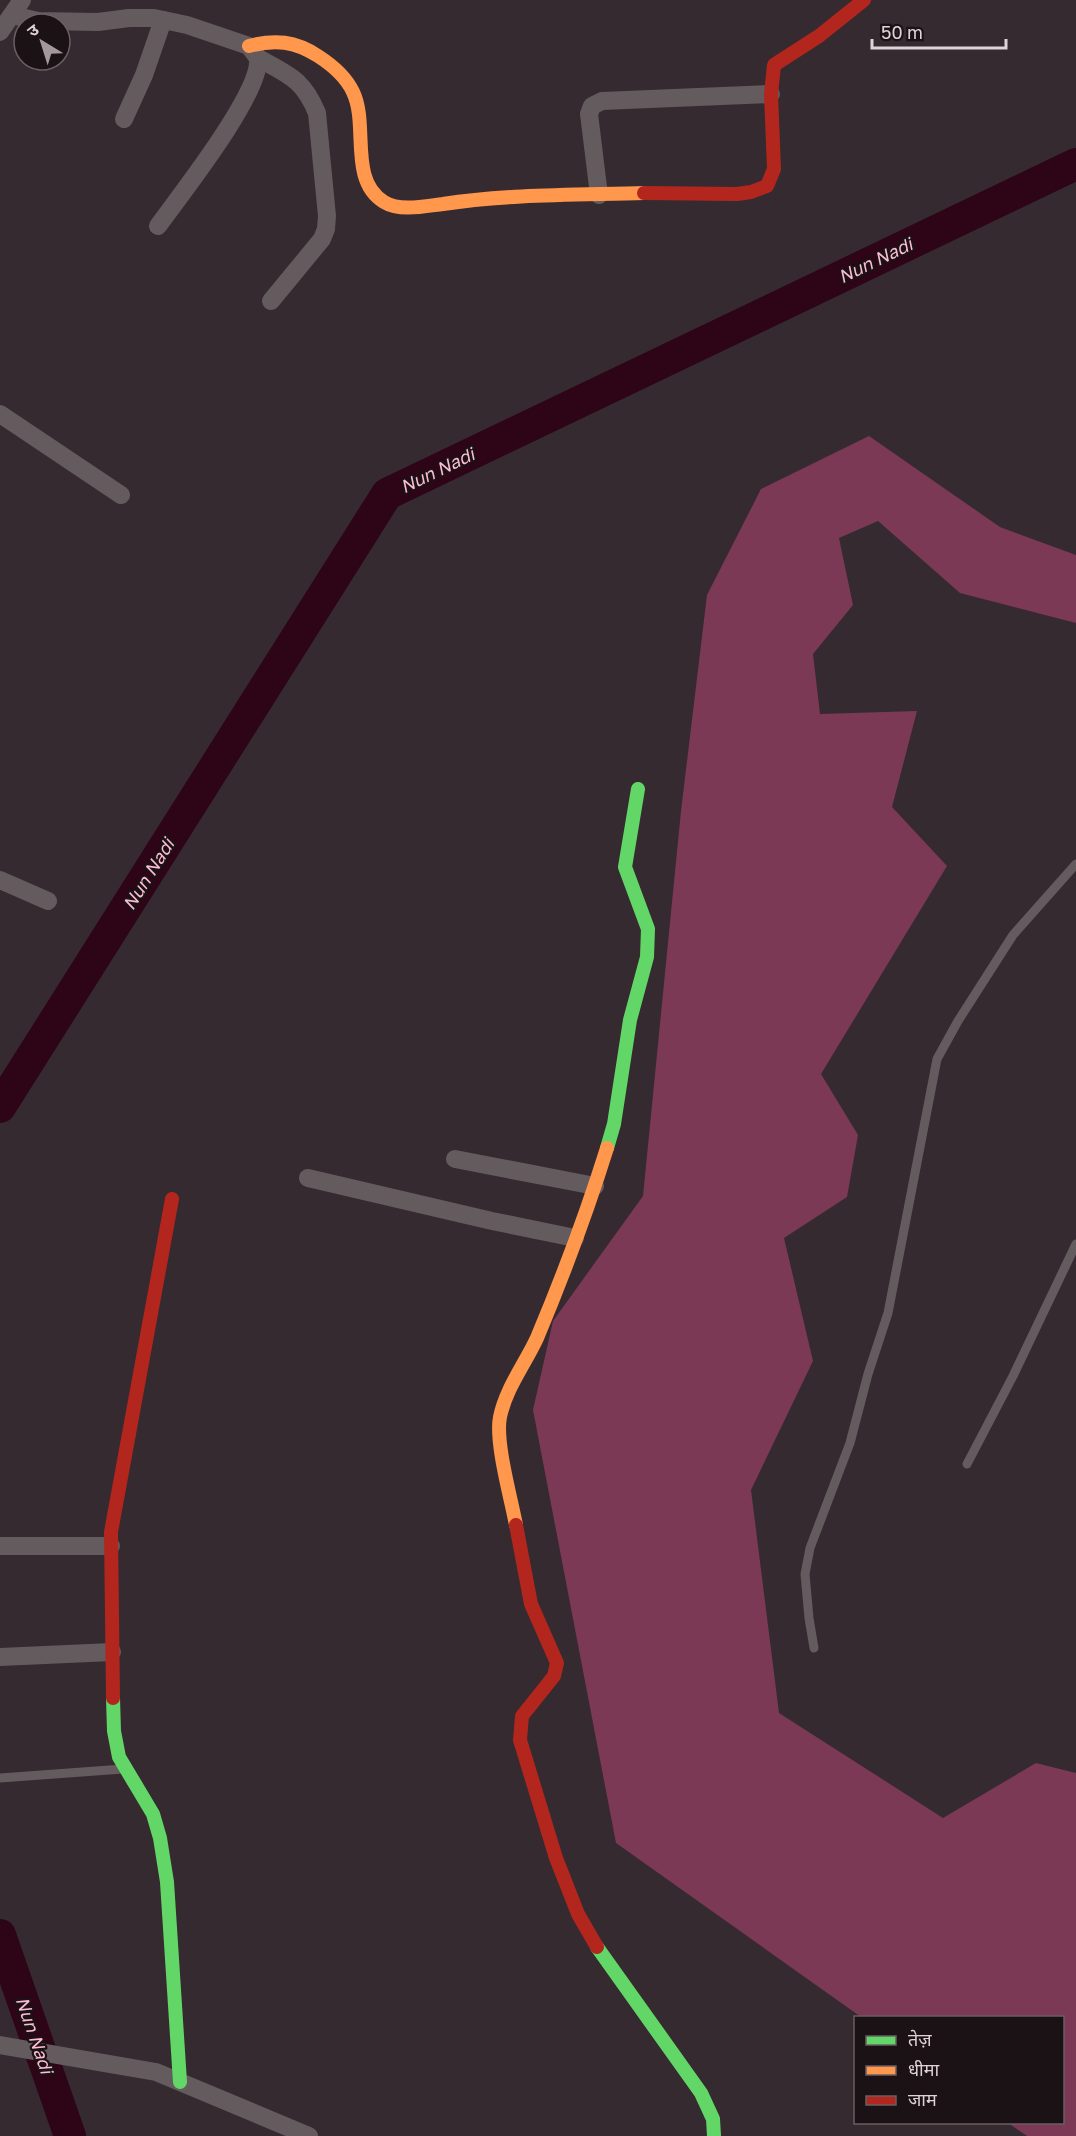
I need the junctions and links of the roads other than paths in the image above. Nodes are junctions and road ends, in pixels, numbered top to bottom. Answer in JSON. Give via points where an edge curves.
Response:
{"nodes":[{"id":1,"x":864,"y":0,"type":"edge"},
{"id":2,"x":17,"y":7,"type":"edge"},
{"id":3,"x":163,"y":20,"type":"junction"},
{"id":4,"x":0,"y":32,"type":"edge"},
{"id":5,"x":254,"y":52,"type":"junction"},
{"id":6,"x":771,"y":93,"type":"junction"},
{"id":7,"x":124,"y":119,"type":"dead end"},
{"id":8,"x":599,"y":195,"type":"junction"},
{"id":9,"x":158,"y":226,"type":"dead end"},
{"id":10,"x":271,"y":301,"type":"dead end"},
{"id":11,"x":0,"y":414,"type":"edge"},
{"id":12,"x":121,"y":495,"type":"dead end"},
{"id":13,"x":638,"y":789,"type":"dead end"},
{"id":14,"x":1076,"y":864,"type":"edge"},
{"id":15,"x":0,"y":880,"type":"edge"},
{"id":16,"x":48,"y":901,"type":"dead end"},
{"id":17,"x":455,"y":1159,"type":"dead end"},
{"id":18,"x":308,"y":1178,"type":"dead end"},
{"id":19,"x":595,"y":1186,"type":"junction"},
{"id":20,"x":172,"y":1198,"type":"dead end"},
{"id":21,"x":575,"y":1238,"type":"junction"},
{"id":22,"x":1076,"y":1244,"type":"edge"},
{"id":23,"x":966,"y":1464,"type":"dead end"},
{"id":24,"x":0,"y":1546,"type":"edge"},
{"id":25,"x":111,"y":1546,"type":"junction"},
{"id":26,"x":814,"y":1648,"type":"dead end"},
{"id":27,"x":112,"y":1652,"type":"junction"},
{"id":28,"x":0,"y":1657,"type":"edge"},
{"id":29,"x":126,"y":1768,"type":"junction"},
{"id":30,"x":0,"y":1778,"type":"edge"},
{"id":31,"x":0,"y":2044,"type":"edge"},
{"id":32,"x":180,"y":2082,"type":"junction"},
{"id":33,"x":309,"y":2136,"type":"edge"},
{"id":34,"x":714,"y":2136,"type":"edge"}],
"edges":[{"from":1,"to":6,"type":"street","via":[[774,65]]},
{"from":2,"to":3,"type":"street","via":[[38,21]]},
{"from":2,"to":4,"type":"street"},
{"from":3,"to":5,"type":"street","via":[[187,25]]},
{"from":3,"to":7,"type":"street"},
{"from":5,"to":8,"type":"street","via":[[270,40],[285,40],[307,49],[338,72],[353,93],[359,112],[363,171],[374,194],[387,205],[409,208],[474,198]]},
{"from":5,"to":9,"type":"street","via":[[258,74],[237,114]]},
{"from":5,"to":10,"type":"street","via":[[293,77],[311,98],[317,113],[327,216],[322,239]]},
{"from":6,"to":8,"type":"street","via":[[774,169],[767,186],[747,193]]},
{"from":6,"to":8,"type":"street","via":[[602,101],[592,106],[589,114]]},
{"from":11,"to":12,"type":"street"},
{"from":13,"to":19,"type":"street","via":[[626,867],[647,923],[647,957],[630,1020],[614,1124]]},
{"from":14,"to":26,"type":"lane","via":[[1012,935],[937,1059],[888,1313],[850,1443],[810,1548],[805,1574]]},
{"from":15,"to":16,"type":"street"},
{"from":17,"to":19,"type":"street"},
{"from":18,"to":21,"type":"street"},
{"from":19,"to":21,"type":"street"},
{"from":20,"to":25,"type":"street"},
{"from":21,"to":34,"type":"street","via":[[500,1418],[500,1440],[531,1604],[557,1664],[554,1676],[522,1716],[520,1740],[556,1858],[578,1914],[701,2093],[711,2113]]},
{"from":22,"to":23,"type":"lane"},
{"from":24,"to":25,"type":"street"},
{"from":25,"to":27,"type":"street"},
{"from":27,"to":28,"type":"street"},
{"from":27,"to":29,"type":"street","via":[[114,1731],[119,1757]]},
{"from":29,"to":30,"type":"lane"},
{"from":29,"to":32,"type":"street","via":[[153,1814],[168,1882]]},
{"from":31,"to":32,"type":"street","via":[[156,2072]]},
{"from":32,"to":33,"type":"street"}]}
